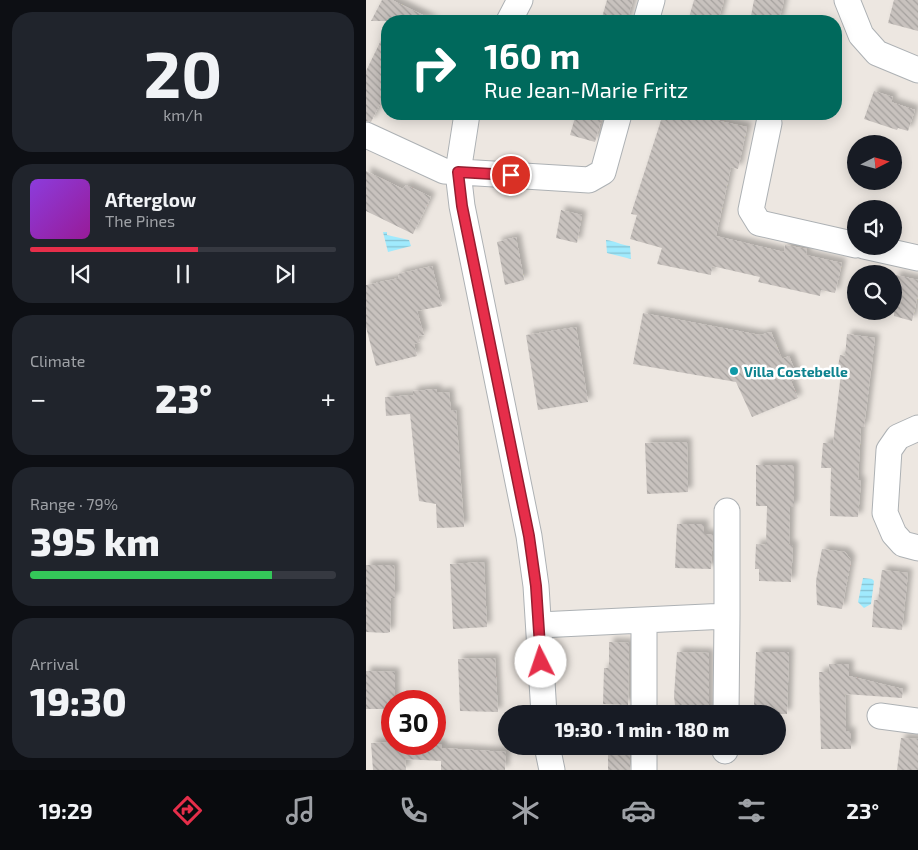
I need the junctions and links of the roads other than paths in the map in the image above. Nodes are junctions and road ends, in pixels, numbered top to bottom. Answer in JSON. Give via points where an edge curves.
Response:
{"nodes":[{"id":1,"x":520,"y":0,"type":"edge"},
{"id":2,"x":652,"y":0,"type":"edge"},
{"id":3,"x":847,"y":0,"type":"edge"},
{"id":4,"x":512,"y":15,"type":"edge"},
{"id":5,"x":648,"y":15,"type":"edge"},
{"id":6,"x":918,"y":70,"type":"edge"},
{"id":7,"x":466,"y":120,"type":"edge"},
{"id":8,"x":617,"y":120,"type":"edge"},
{"id":9,"x":769,"y":123,"type":"dead end"},
{"id":10,"x":366,"y":135,"type":"edge"},
{"id":11,"x":458,"y":172,"type":"junction"},
{"id":12,"x":847,"y":242,"type":"edge"},
{"id":13,"x":902,"y":254,"type":"edge"},
{"id":14,"x":918,"y":258,"type":"edge"},
{"id":15,"x":918,"y":428,"type":"edge"},
{"id":16,"x":727,"y":511,"type":"dead end"},
{"id":17,"x":918,"y":548,"type":"edge"},
{"id":18,"x":726,"y":616,"type":"junction"},
{"id":19,"x":644,"y":620,"type":"junction"},
{"id":20,"x":539,"y":625,"type":"junction"},
{"id":21,"x":543,"y":705,"type":"edge"},
{"id":22,"x":644,"y":705,"type":"edge"},
{"id":23,"x":726,"y":705,"type":"edge"},
{"id":24,"x":880,"y":716,"type":"dead end"},
{"id":25,"x":918,"y":721,"type":"edge"},
{"id":26,"x":546,"y":755,"type":"edge"},
{"id":27,"x":548,"y":755,"type":"edge"},
{"id":28,"x":644,"y":755,"type":"edge"},
{"id":29,"x":545,"y":770,"type":"edge"},
{"id":30,"x":552,"y":770,"type":"edge"},
{"id":31,"x":644,"y":770,"type":"edge"}],
"edges":[{"from":1,"to":4,"type":"street"},
{"from":2,"to":5,"type":"street"},
{"from":3,"to":6,"type":"street","via":[[861,35],[877,53]]},
{"from":7,"to":11,"type":"street"},
{"from":8,"to":11,"type":"street","via":[[602,172],[589,180]]},
{"from":9,"to":12,"type":"street","via":[[751,210],[759,223]]},
{"from":10,"to":11,"type":"street","via":[[444,170]]},
{"from":11,"to":20,"type":"street","via":[[462,206],[529,536]]},
{"from":13,"to":14,"type":"street"},
{"from":15,"to":17,"type":"street","via":[[898,437],[889,450],[885,512],[894,534],[903,544]]},
{"from":16,"to":18,"type":"street"},
{"from":18,"to":19,"type":"street"},
{"from":18,"to":23,"type":"street"},
{"from":19,"to":20,"type":"street"},
{"from":19,"to":22,"type":"street"},
{"from":20,"to":21,"type":"street"},
{"from":24,"to":25,"type":"street"},
{"from":26,"to":29,"type":"street"},
{"from":27,"to":30,"type":"street"},
{"from":28,"to":31,"type":"street"}]}
